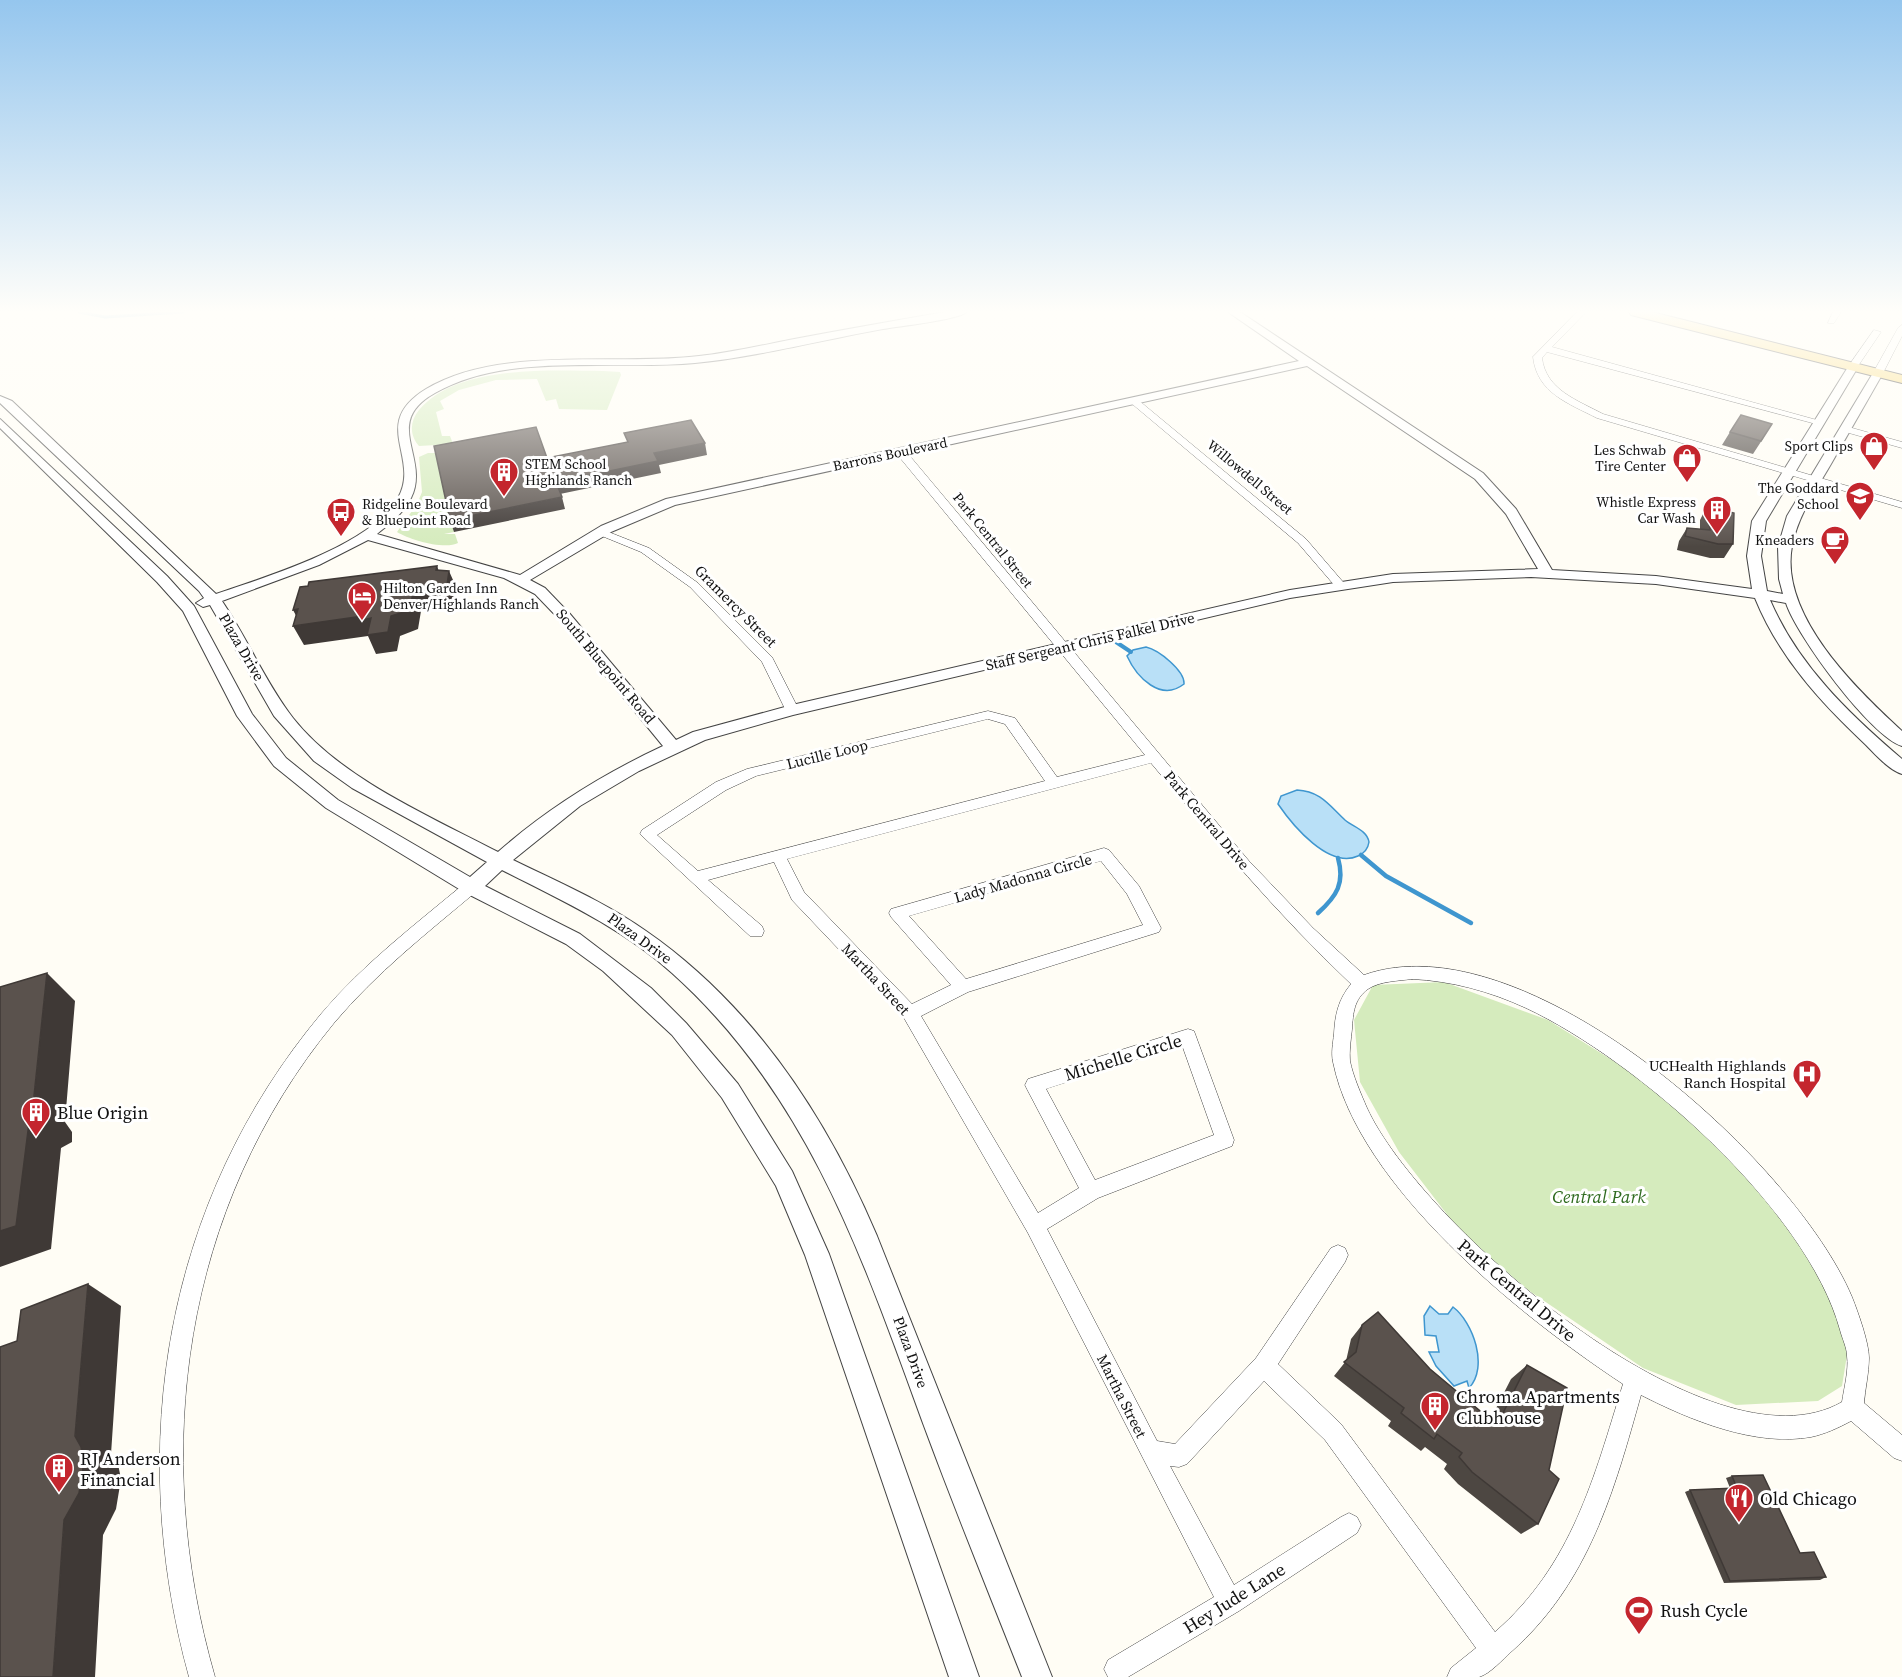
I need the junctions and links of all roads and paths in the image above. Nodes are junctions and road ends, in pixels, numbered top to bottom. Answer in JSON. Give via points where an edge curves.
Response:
{"nodes":[{"id":1,"x":432,"y":390,"type":"edge"},
{"id":2,"x":1182,"y":390,"type":"edge"},
{"id":3,"x":1352,"y":390,"type":"edge"},
{"id":4,"x":1554,"y":390,"type":"edge"},
{"id":5,"x":1701,"y":390,"type":"edge"},
{"id":6,"x":1839,"y":390,"type":"edge"},
{"id":7,"x":1868,"y":390,"type":"edge"},
{"id":8,"x":0,"y":399,"type":"edge"},
{"id":9,"x":1134,"y":401,"type":"junction"},
{"id":10,"x":0,"y":422,"type":"edge"},
{"id":11,"x":1819,"y":422,"type":"junction"},
{"id":12,"x":1845,"y":429,"type":"junction"},
{"id":13,"x":1902,"y":444,"type":"edge"},
{"id":14,"x":26,"y":447,"type":"junction"},
{"id":15,"x":900,"y":451,"type":"junction"},
{"id":16,"x":78,"y":469,"type":"junction"},
{"id":17,"x":1787,"y":472,"type":"junction"},
{"id":18,"x":1814,"y":480,"type":"junction"},
{"id":19,"x":1902,"y":506,"type":"edge"},
{"id":20,"x":601,"y":532,"type":"junction"},
{"id":21,"x":365,"y":535,"type":"junction"},
{"id":22,"x":1547,"y":573,"type":"junction"},
{"id":23,"x":521,"y":580,"type":"junction"},
{"id":24,"x":1339,"y":584,"type":"junction"},
{"id":25,"x":1760,"y":593,"type":"junction"},
{"id":26,"x":1791,"y":598,"type":"junction"},
{"id":27,"x":214,"y":599,"type":"junction"},
{"id":28,"x":189,"y":609,"type":"junction"},
{"id":29,"x":1062,"y":647,"type":"junction"},
{"id":30,"x":792,"y":710,"type":"junction"},
{"id":31,"x":1902,"y":740,"type":"edge"},
{"id":32,"x":673,"y":747,"type":"junction"},
{"id":33,"x":1154,"y":758,"type":"junction"},
{"id":34,"x":1902,"y":768,"type":"edge"},
{"id":35,"x":1054,"y":783,"type":"junction"},
{"id":36,"x":778,"y":856,"type":"junction"},
{"id":37,"x":500,"y":861,"type":"junction"},
{"id":38,"x":696,"y":877,"type":"junction"},
{"id":39,"x":471,"y":887,"type":"junction"},
{"id":40,"x":756,"y":931,"type":"dead end"},
{"id":41,"x":1362,"y":984,"type":"junction"},
{"id":42,"x":963,"y":987,"type":"junction"},
{"id":43,"x":910,"y":1013,"type":"junction"},
{"id":44,"x":1091,"y":1191,"type":"junction"},
{"id":45,"x":1035,"y":1226,"type":"junction"},
{"id":46,"x":1338,"y":1255,"type":"dead end"},
{"id":47,"x":1264,"y":1366,"type":"junction"},
{"id":48,"x":1635,"y":1379,"type":"junction"},
{"id":49,"x":1852,"y":1408,"type":"junction"},
{"id":50,"x":1902,"y":1450,"type":"edge"},
{"id":51,"x":1150,"y":1451,"type":"junction"},
{"id":52,"x":1348,"y":1525,"type":"dead end"},
{"id":53,"x":1230,"y":1602,"type":"junction"},
{"id":54,"x":1494,"y":1651,"type":"junction"},
{"id":55,"x":1117,"y":1669,"type":"dead end"},
{"id":56,"x":202,"y":1677,"type":"edge"},
{"id":57,"x":964,"y":1677,"type":"edge"},
{"id":58,"x":1037,"y":1677,"type":"edge"},
{"id":59,"x":1460,"y":1677,"type":"edge"}],
"edges":[{"from":1,"to":21,"type":"street","via":[[403,416],[400,431],[409,477],[405,497],[392,514]]},
{"from":2,"to":9,"type":"street","name":"Barrons Boulevard"},
{"from":3,"to":22,"type":"street","via":[[1479,476],[1511,512]]},
{"from":4,"to":17,"type":"street","via":[[1587,410],[1634,427]]},
{"from":5,"to":11,"type":"street"},
{"from":6,"to":11,"type":"street"},
{"from":7,"to":12,"type":"street"},
{"from":8,"to":16,"type":"street","name":"Plaza Drive"},
{"from":9,"to":15,"type":"street","name":"Barrons Boulevard"},
{"from":9,"to":24,"type":"street","name":"Willowdell Street","via":[[1302,541]]},
{"from":10,"to":14,"type":"street","name":"Plaza Drive"},
{"from":11,"to":17,"type":"street"},
{"from":12,"to":13,"type":"street"},
{"from":12,"to":18,"type":"street"},
{"from":14,"to":16,"type":"street","via":[[36,447],[61,470]]},
{"from":14,"to":28,"type":"street","name":"Plaza Drive"},
{"from":15,"to":20,"type":"street","name":"Barrons Boulevard","via":[[683,499]]},
{"from":15,"to":29,"type":"street","name":"Park Central Street"},
{"from":16,"to":27,"type":"street","name":"Plaza Drive"},
{"from":17,"to":18,"type":"street"},
{"from":17,"to":25,"type":"street","via":[[1756,533]]},
{"from":18,"to":19,"type":"street"},
{"from":18,"to":26,"type":"street","via":[[1785,539],[1783,566]]},
{"from":20,"to":23,"type":"street","name":"Barrons Boulevard"},
{"from":20,"to":30,"type":"street","name":"Gramercy Street","via":[[650,553],[694,585],[767,660]]},
{"from":21,"to":23,"type":"street","name":"South Bluepoint Road"},
{"from":21,"to":27,"type":"street","via":[[314,562]]},
{"from":22,"to":24,"type":"street","name":"Staff Sergeant Chris Falkel Drive","via":[[1424,576]]},
{"from":22,"to":25,"type":"street","name":"Staff Sergeant Chris Falkel Drive","via":[[1656,580]]},
{"from":23,"to":32,"type":"street","name":"South Bluepoint Road","via":[[557,607]]},
{"from":24,"to":29,"type":"street","name":"Staff Sergeant Chris Falkel Drive"},
{"from":25,"to":26,"type":"street","name":"Staff Sergeant Chris Falkel Drive"},
{"from":25,"to":34,"type":"street","via":[[1781,636],[1807,674],[1851,723]]},
{"from":26,"to":31,"type":"street","via":[[1802,624],[1827,662]]},
{"from":27,"to":28,"type":"street"},
{"from":27,"to":37,"type":"street","name":"Plaza Drive","via":[[275,704],[320,756],[361,786]]},
{"from":28,"to":39,"type":"street","name":"Plaza Drive","via":[[245,716],[280,762],[332,804]]},
{"from":29,"to":30,"type":"street","name":"Staff Sergeant Chris Falkel Drive"},
{"from":29,"to":33,"type":"street","name":"Park Central Drive"},
{"from":30,"to":32,"type":"street","name":"Staff Sergeant Chris Falkel Drive","via":[[722,728]]},
{"from":32,"to":37,"type":"street","name":"Staff Sergeant Chris Falkel Drive","via":[[581,797]]},
{"from":33,"to":35,"type":"street"},
{"from":33,"to":41,"type":"street","name":"Park Central Drive","via":[[1282,908]]},
{"from":35,"to":36,"type":"street"},
{"from":35,"to":38,"type":"street","name":"Lucille Loop","via":[[1010,721],[988,715],[752,772],[721,786],[646,834]]},
{"from":36,"to":38,"type":"street"},
{"from":36,"to":43,"type":"street","name":"Martha Street","via":[[798,897]]},
{"from":37,"to":39,"type":"street","name":"Staff Sergeant Chris Falkel Drive"},
{"from":37,"to":58,"type":"street","name":"Plaza Drive","via":[[604,911],[680,968],[771,1065],[808,1120],[866,1232]]},
{"from":38,"to":40,"type":"street","name":"Lucille Loop"},
{"from":39,"to":56,"type":"street","via":[[364,978],[311,1040],[269,1103],[217,1209],[185,1310],[171,1434],[170,1502],[175,1561]]},
{"from":39,"to":57,"type":"street","name":"Plaza Drive","via":[[573,939],[645,994],[730,1090],[765,1144],[817,1254]]},
{"from":41,"to":48,"type":"street","name":"Park Central Drive","via":[[1343,1016],[1341,1054],[1358,1108],[1393,1165],[1432,1214],[1493,1272],[1577,1341]]},
{"from":41,"to":49,"type":"street","via":[[1389,975],[1428,973],[1461,977],[1495,988],[1594,1036],[1698,1111],[1788,1202],[1828,1253],[1839,1274],[1859,1320],[1866,1351],[1865,1380]]},
{"from":42,"to":42,"type":"street","name":"Lady Madonna Circle","via":[[1030,966],[1153,928],[1133,890],[1104,855],[897,913]]},
{"from":42,"to":43,"type":"street","name":"Lady Madonna Circle"},
{"from":43,"to":45,"type":"street","name":"Martha Street"},
{"from":44,"to":44,"type":"street","name":"Michelle Circle","via":[[1225,1140],[1188,1036],[1034,1084]]},
{"from":44,"to":45,"type":"street","name":"Michelle Circle"},
{"from":45,"to":51,"type":"street","name":"Martha Street"},
{"from":46,"to":47,"type":"street","name":"Martha Street"},
{"from":47,"to":51,"type":"street","name":"Martha Street","via":[[1179,1456]]},
{"from":47,"to":54,"type":"street","via":[[1332,1432]]},
{"from":48,"to":49,"type":"street","name":"Park Central Drive","via":[[1703,1409],[1767,1424],[1808,1426]]},
{"from":48,"to":54,"type":"street","via":[[1596,1503],[1574,1551],[1537,1608]]},
{"from":49,"to":50,"type":"street"},
{"from":51,"to":53,"type":"street","name":"Martha Street"},
{"from":52,"to":53,"type":"street","name":"Hey Jude Lane"},
{"from":53,"to":55,"type":"street","name":"Hey Jude Lane"},
{"from":54,"to":59,"type":"street"}]}
